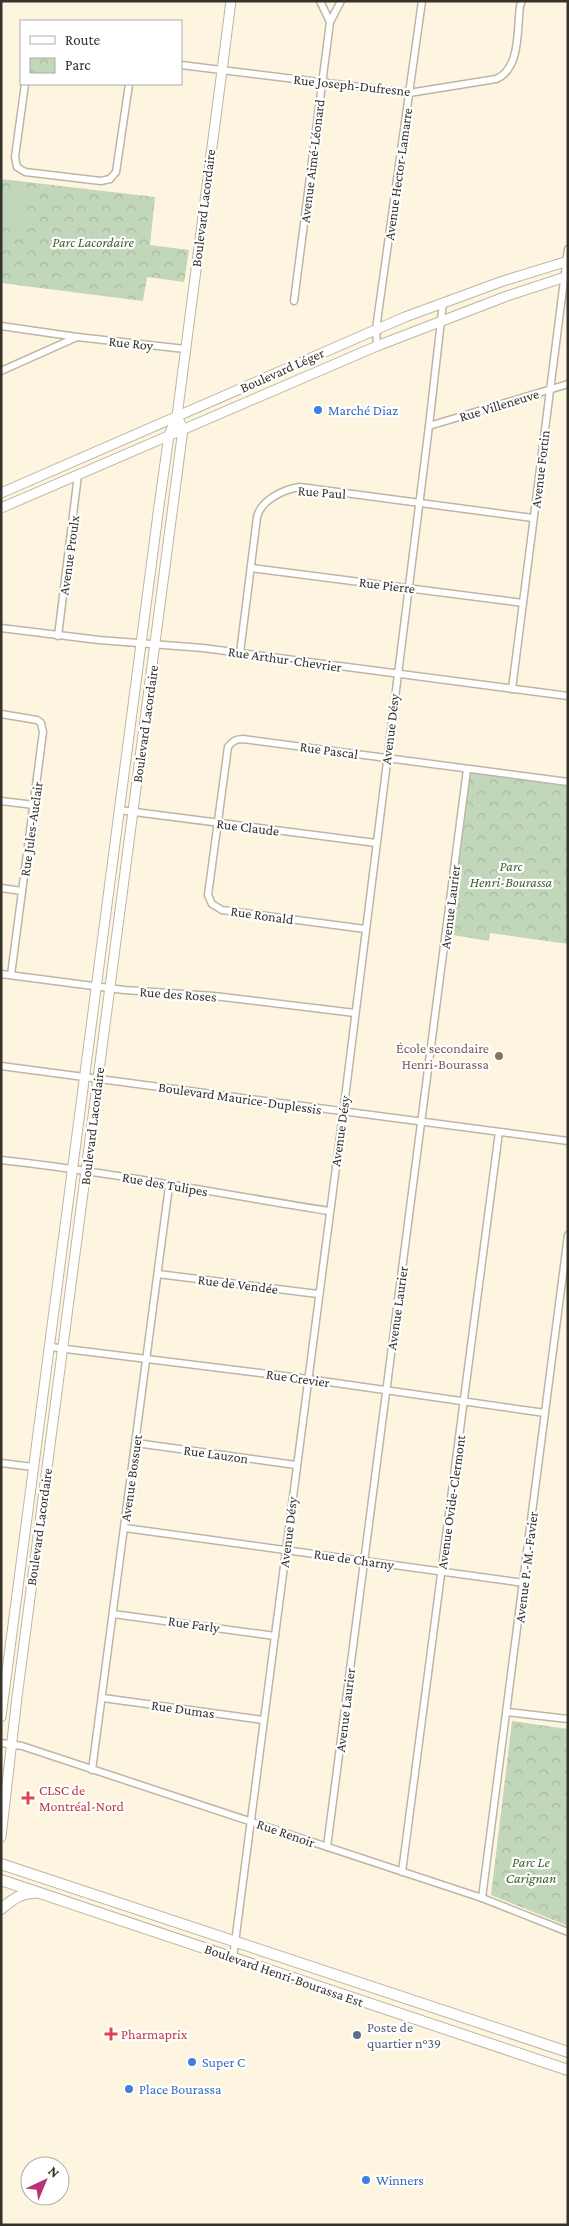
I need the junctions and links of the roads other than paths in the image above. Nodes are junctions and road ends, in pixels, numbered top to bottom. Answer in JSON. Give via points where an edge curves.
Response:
{"nodes":[{"id":1,"x":230,"y":1,"type":"edge"},
{"id":2,"x":320,"y":1,"type":"edge"},
{"id":3,"x":341,"y":1,"type":"edge"},
{"id":4,"x":422,"y":1,"type":"edge"},
{"id":5,"x":522,"y":1,"type":"edge"},
{"id":6,"x":330,"y":22,"type":"junction"},
{"id":7,"x":182,"y":65,"type":"edge"},
{"id":8,"x":221,"y":70,"type":"junction"},
{"id":9,"x":322,"y":83,"type":"junction"},
{"id":10,"x":24,"y":85,"type":"edge"},
{"id":11,"x":129,"y":85,"type":"edge"},
{"id":12,"x":410,"y":93,"type":"junction"},
{"id":13,"x":568,"y":248,"type":"edge"},
{"id":14,"x":567,"y":262,"type":"edge"},
{"id":15,"x":566,"y":277,"type":"edge"},
{"id":16,"x":294,"y":300,"type":"dead end"},
{"id":17,"x":443,"y":303,"type":"junction"},
{"id":18,"x":442,"y":319,"type":"junction"},
{"id":19,"x":1,"y":326,"type":"edge"},
{"id":20,"x":376,"y":330,"type":"junction"},
{"id":21,"x":77,"y":337,"type":"junction"},
{"id":22,"x":377,"y":346,"type":"junction"},
{"id":23,"x":185,"y":349,"type":"junction"},
{"id":24,"x":1,"y":371,"type":"edge"},
{"id":25,"x":568,"y":384,"type":"edge"},
{"id":26,"x":550,"y":389,"type":"junction"},
{"id":27,"x":177,"y":416,"type":"junction"},
{"id":28,"x":429,"y":426,"type":"junction"},
{"id":29,"x":183,"y":429,"type":"junction"},
{"id":30,"x":169,"y":435,"type":"junction"},
{"id":31,"x":78,"y":475,"type":"junction"},
{"id":32,"x":1,"y":493,"type":"edge"},
{"id":33,"x":419,"y":504,"type":"junction"},
{"id":34,"x":1,"y":508,"type":"edge"},
{"id":35,"x":533,"y":518,"type":"junction"},
{"id":36,"x":251,"y":568,"type":"junction"},
{"id":37,"x":408,"y":588,"type":"junction"},
{"id":38,"x":523,"y":604,"type":"junction"},
{"id":39,"x":1,"y":628,"type":"edge"},
{"id":40,"x":58,"y":636,"type":"junction"},
{"id":41,"x":141,"y":644,"type":"junction"},
{"id":42,"x":155,"y":644,"type":"junction"},
{"id":43,"x":240,"y":652,"type":"junction"},
{"id":44,"x":397,"y":674,"type":"junction"},
{"id":45,"x":512,"y":688,"type":"junction"},
{"id":46,"x":568,"y":696,"type":"edge"},
{"id":47,"x":1,"y":714,"type":"edge"},
{"id":48,"x":387,"y":758,"type":"junction"},
{"id":49,"x":467,"y":769,"type":"junction"},
{"id":50,"x":568,"y":782,"type":"edge"},
{"id":51,"x":1,"y":801,"type":"edge"},
{"id":52,"x":34,"y":805,"type":"junction"},
{"id":53,"x":119,"y":810,"type":"junction"},
{"id":54,"x":133,"y":812,"type":"junction"},
{"id":55,"x":218,"y":823,"type":"junction"},
{"id":56,"x":376,"y":843,"type":"junction"},
{"id":57,"x":1,"y":888,"type":"edge"},
{"id":58,"x":22,"y":891,"type":"junction"},
{"id":59,"x":365,"y":928,"type":"junction"},
{"id":60,"x":1,"y":974,"type":"edge"},
{"id":61,"x":11,"y":975,"type":"junction"},
{"id":62,"x":96,"y":986,"type":"junction"},
{"id":63,"x":110,"y":988,"type":"junction"},
{"id":64,"x":355,"y":1013,"type":"junction"},
{"id":65,"x":1,"y":1066,"type":"edge"},
{"id":66,"x":85,"y":1077,"type":"junction"},
{"id":67,"x":99,"y":1079,"type":"junction"},
{"id":68,"x":342,"y":1111,"type":"junction"},
{"id":69,"x":423,"y":1122,"type":"junction"},
{"id":70,"x":499,"y":1132,"type":"junction"},
{"id":71,"x":568,"y":1141,"type":"edge"},
{"id":72,"x":1,"y":1160,"type":"edge"},
{"id":73,"x":73,"y":1168,"type":"junction"},
{"id":74,"x":86,"y":1170,"type":"junction"},
{"id":75,"x":169,"y":1186,"type":"junction"},
{"id":76,"x":329,"y":1211,"type":"junction"},
{"id":77,"x":568,"y":1235,"type":"edge"},
{"id":78,"x":158,"y":1274,"type":"junction"},
{"id":79,"x":318,"y":1294,"type":"junction"},
{"id":80,"x":50,"y":1347,"type":"junction"},
{"id":81,"x":63,"y":1348,"type":"junction"},
{"id":82,"x":148,"y":1359,"type":"junction"},
{"id":83,"x":308,"y":1379,"type":"junction"},
{"id":84,"x":386,"y":1390,"type":"junction"},
{"id":85,"x":465,"y":1401,"type":"junction"},
{"id":86,"x":545,"y":1413,"type":"junction"},
{"id":87,"x":136,"y":1443,"type":"junction"},
{"id":88,"x":1,"y":1463,"type":"edge"},
{"id":89,"x":296,"y":1465,"type":"junction"},
{"id":90,"x":34,"y":1467,"type":"junction"},
{"id":91,"x":124,"y":1528,"type":"junction"},
{"id":92,"x":285,"y":1550,"type":"junction"},
{"id":93,"x":365,"y":1562,"type":"junction"},
{"id":94,"x":442,"y":1571,"type":"junction"},
{"id":95,"x":524,"y":1583,"type":"junction"},
{"id":96,"x":113,"y":1614,"type":"junction"},
{"id":97,"x":275,"y":1636,"type":"junction"},
{"id":98,"x":103,"y":1698,"type":"junction"},
{"id":99,"x":507,"y":1712,"type":"junction"},
{"id":100,"x":1,"y":1717,"type":"edge"},
{"id":101,"x":568,"y":1719,"type":"edge"},
{"id":102,"x":263,"y":1720,"type":"junction"},
{"id":103,"x":6,"y":1744,"type":"edge"},
{"id":104,"x":92,"y":1770,"type":"junction"},
{"id":105,"x":250,"y":1821,"type":"junction"},
{"id":106,"x":1,"y":1838,"type":"edge"},
{"id":107,"x":327,"y":1847,"type":"junction"},
{"id":108,"x":1,"y":1864,"type":"edge"},
{"id":109,"x":402,"y":1872,"type":"junction"},
{"id":110,"x":1,"y":1880,"type":"edge"},
{"id":111,"x":47,"y":1896,"type":"junction"},
{"id":112,"x":482,"y":1898,"type":"junction"},
{"id":113,"x":1,"y":1909,"type":"edge"},
{"id":114,"x":568,"y":1932,"type":"edge"},
{"id":115,"x":235,"y":1941,"type":"junction"},
{"id":116,"x":232,"y":1958,"type":"junction"},
{"id":117,"x":568,"y":2052,"type":"edge"},
{"id":118,"x":568,"y":2070,"type":"edge"}],
"edges":[{"from":1,"to":8,"type":"main road","name":"Boulevard Lacordaire"},
{"from":2,"to":6,"type":"street"},
{"from":3,"to":6,"type":"street","name":"Avenue Aimé-Léonard"},
{"from":4,"to":12,"type":"street","name":"Avenue Hector-Lamarre"},
{"from":5,"to":12,"type":"street","name":"Rue Joseph-Dufresne","via":[[514,58],[500,77]]},
{"from":6,"to":9,"type":"street","name":"Avenue Aimé-Léonard"},
{"from":7,"to":8,"type":"street","name":"Rue Joseph-Dufresne"},
{"from":8,"to":9,"type":"street","name":"Rue Joseph-Dufresne"},
{"from":8,"to":23,"type":"main road","name":"Boulevard Lacordaire"},
{"from":9,"to":12,"type":"street","name":"Rue Joseph-Dufresne"},
{"from":9,"to":16,"type":"street","name":"Avenue Aimé-Léonard"},
{"from":10,"to":11,"type":"street","via":[[15,157],[17,167],[25,172],[101,181],[110,179],[116,172]]},
{"from":12,"to":20,"type":"street","name":"Avenue Hector-Lamarre"},
{"from":13,"to":14,"type":"street","name":"Avenue Fortin"},
{"from":14,"to":15,"type":"street","name":"Avenue Fortin"},
{"from":14,"to":17,"type":"main road","name":"Boulevard Léger"},
{"from":15,"to":18,"type":"main road","name":"Boulevard Léger"},
{"from":15,"to":26,"type":"street","name":"Avenue Fortin"},
{"from":17,"to":18,"type":"street","name":"Avenue Désy"},
{"from":17,"to":20,"type":"main road","name":"Boulevard Léger"},
{"from":18,"to":22,"type":"main road","name":"Boulevard Léger"},
{"from":18,"to":28,"type":"street","name":"Avenue Désy"},
{"from":19,"to":21,"type":"street","name":"Rue Roy"},
{"from":20,"to":22,"type":"street","name":"Avenue Hector-Lamarre"},
{"from":20,"to":27,"type":"main road","name":"Boulevard Léger"},
{"from":21,"to":23,"type":"street","name":"Rue Roy"},
{"from":21,"to":24,"type":"street"},
{"from":22,"to":29,"type":"main road","name":"Boulevard Léger"},
{"from":23,"to":27,"type":"main road","name":"Boulevard Lacordaire"},
{"from":25,"to":26,"type":"street","name":"Rue Villeneuve"},
{"from":26,"to":28,"type":"street","name":"Rue Villeneuve"},
{"from":26,"to":35,"type":"street","name":"Avenue Fortin"},
{"from":27,"to":29,"type":"main road"},
{"from":27,"to":30,"type":"main road","name":"Boulevard Lacordaire"},
{"from":27,"to":32,"type":"main road","name":"Boulevard Léger"},
{"from":28,"to":33,"type":"street","name":"Avenue Désy"},
{"from":29,"to":30,"type":"main road","name":"Boulevard Léger"},
{"from":29,"to":42,"type":"main road","name":"Boulevard Lacordaire"},
{"from":30,"to":31,"type":"main road","name":"Boulevard Léger"},
{"from":30,"to":41,"type":"main road","name":"Boulevard Lacordaire"},
{"from":31,"to":34,"type":"main road","name":"Boulevard Léger"},
{"from":31,"to":40,"type":"street","name":"Avenue Proulx"},
{"from":33,"to":35,"type":"street","name":"Rue Paul"},
{"from":33,"to":36,"type":"street","name":"Rue Paul","via":[[300,487],[293,489],[269,500],[261,508]]},
{"from":33,"to":37,"type":"street","name":"Avenue Désy"},
{"from":35,"to":38,"type":"street","name":"Avenue Fortin"},
{"from":36,"to":37,"type":"street","name":"Rue Pierre"},
{"from":36,"to":43,"type":"street","name":"Rue Paul"},
{"from":37,"to":38,"type":"street","name":"Rue Pierre"},
{"from":37,"to":44,"type":"street","name":"Avenue Désy"},
{"from":38,"to":45,"type":"street","name":"Avenue Fortin"},
{"from":39,"to":40,"type":"street","name":"Rue Arthur-Chevrier"},
{"from":40,"to":41,"type":"street","name":"Rue Arthur-Chevrier"},
{"from":41,"to":42,"type":"street","name":"Rue Arthur-Chevrier"},
{"from":41,"to":53,"type":"main road","name":"Boulevard Lacordaire"},
{"from":42,"to":43,"type":"street","name":"Rue Arthur-Chevrier"},
{"from":42,"to":54,"type":"main road","name":"Boulevard Lacordaire"},
{"from":43,"to":44,"type":"street","name":"Rue Arthur-Chevrier"},
{"from":44,"to":45,"type":"street","name":"Rue Arthur-Chevrier"},
{"from":44,"to":48,"type":"street","name":"Avenue Désy"},
{"from":45,"to":46,"type":"street","name":"Rue Arthur-Chevrier"},
{"from":47,"to":52,"type":"street","name":"Rue Jules-Auclair","via":[[37,720],[43,727]]},
{"from":48,"to":49,"type":"street","name":"Rue Pascal"},
{"from":48,"to":55,"type":"street","name":"Rue Pascal","via":[[237,739],[228,747]]},
{"from":48,"to":56,"type":"street","name":"Avenue Désy"},
{"from":49,"to":50,"type":"street","name":"Rue Pascal"},
{"from":49,"to":69,"type":"street","name":"Avenue Laurier"},
{"from":51,"to":52,"type":"street"},
{"from":52,"to":58,"type":"street","name":"Rue Jules-Auclair"},
{"from":53,"to":54,"type":"street","name":"Rue Claude"},
{"from":53,"to":62,"type":"main road","name":"Boulevard Lacordaire"},
{"from":54,"to":55,"type":"street","name":"Rue Claude"},
{"from":54,"to":63,"type":"main road","name":"Boulevard Lacordaire"},
{"from":55,"to":56,"type":"street","name":"Rue Claude"},
{"from":55,"to":59,"type":"street","name":"Rue Ronald","via":[[208,895],[212,904],[222,910]]},
{"from":56,"to":59,"type":"street","name":"Avenue Désy"},
{"from":57,"to":58,"type":"street"},
{"from":58,"to":61,"type":"street","name":"Rue Jules-Auclair"},
{"from":59,"to":64,"type":"street","name":"Avenue Désy"},
{"from":60,"to":61,"type":"street","name":"Rue des Roses"},
{"from":61,"to":62,"type":"street","name":"Rue des Roses"},
{"from":62,"to":63,"type":"street","name":"Rue des Roses"},
{"from":62,"to":66,"type":"main road","name":"Boulevard Lacordaire"},
{"from":63,"to":64,"type":"street","name":"Rue des Roses"},
{"from":63,"to":67,"type":"main road","name":"Boulevard Lacordaire"},
{"from":64,"to":68,"type":"street","name":"Avenue Désy"},
{"from":65,"to":66,"type":"street","name":"Boulevard Maurice-Duplessis"},
{"from":66,"to":67,"type":"street","name":"Boulevard Maurice-Duplessis"},
{"from":66,"to":73,"type":"main road","name":"Boulevard Lacordaire"},
{"from":67,"to":68,"type":"street","name":"Boulevard Maurice-Duplessis"},
{"from":67,"to":74,"type":"main road","name":"Boulevard Lacordaire"},
{"from":68,"to":69,"type":"street","name":"Boulevard Maurice-Duplessis"},
{"from":68,"to":76,"type":"street","name":"Avenue Désy"},
{"from":69,"to":70,"type":"street","name":"Boulevard Maurice-Duplessis"},
{"from":69,"to":84,"type":"street","name":"Avenue Laurier"},
{"from":70,"to":71,"type":"street","name":"Boulevard Maurice-Duplessis"},
{"from":70,"to":85,"type":"street","name":"Avenue Ovide-Clermont"},
{"from":72,"to":73,"type":"street","name":"Rue des Tulipes"},
{"from":73,"to":74,"type":"street","name":"Rue des Tulipes"},
{"from":73,"to":80,"type":"main road","name":"Boulevard Lacordaire"},
{"from":74,"to":75,"type":"street","name":"Rue des Tulipes"},
{"from":74,"to":81,"type":"main road","name":"Boulevard Lacordaire"},
{"from":75,"to":76,"type":"street","name":"Rue des Tulipes"},
{"from":75,"to":78,"type":"street","name":"Avenue Bossuet"},
{"from":76,"to":79,"type":"street","name":"Avenue Désy"},
{"from":77,"to":86,"type":"street","name":"Avenue P.-M.-Favier"},
{"from":78,"to":79,"type":"street","name":"Rue de Vendée"},
{"from":78,"to":82,"type":"street","name":"Avenue Bossuet"},
{"from":79,"to":83,"type":"street","name":"Avenue Désy"},
{"from":80,"to":81,"type":"street","name":"Rue Crevier"},
{"from":80,"to":90,"type":"main road","name":"Boulevard Lacordaire"},
{"from":81,"to":82,"type":"street","name":"Rue Crevier"},
{"from":81,"to":103,"type":"main road","name":"Boulevard Lacordaire"},
{"from":82,"to":83,"type":"street","name":"Rue Crevier"},
{"from":82,"to":87,"type":"street","name":"Avenue Bossuet"},
{"from":83,"to":84,"type":"street","name":"Rue Crevier"},
{"from":83,"to":89,"type":"street","name":"Avenue Désy"},
{"from":84,"to":85,"type":"street","name":"Rue Crevier"},
{"from":84,"to":93,"type":"street","name":"Avenue Laurier"},
{"from":85,"to":86,"type":"street","name":"Rue Crevier"},
{"from":85,"to":94,"type":"street","name":"Avenue Ovide-Clermont"},
{"from":86,"to":95,"type":"street","name":"Avenue P.-M.-Favier"},
{"from":87,"to":89,"type":"street","name":"Rue Lauzon"},
{"from":87,"to":91,"type":"street","name":"Avenue Bossuet"},
{"from":88,"to":90,"type":"street"},
{"from":89,"to":92,"type":"street","name":"Avenue Désy"},
{"from":90,"to":100,"type":"main road","name":"Boulevard Lacordaire"},
{"from":91,"to":92,"type":"street","name":"Rue de Charny"},
{"from":91,"to":96,"type":"street","name":"Avenue Bossuet"},
{"from":92,"to":93,"type":"street","name":"Rue de Charny"},
{"from":92,"to":97,"type":"street","name":"Avenue Désy"},
{"from":93,"to":94,"type":"street","name":"Rue de Charny"},
{"from":93,"to":107,"type":"street","name":"Avenue Laurier"},
{"from":94,"to":95,"type":"street","name":"Rue de Charny"},
{"from":94,"to":109,"type":"street","name":"Avenue Ovide-Clermont"},
{"from":95,"to":99,"type":"street","name":"Avenue P.-M.-Favier"},
{"from":96,"to":97,"type":"street","name":"Rue Farly"},
{"from":96,"to":98,"type":"street","name":"Avenue Bossuet"},
{"from":97,"to":102,"type":"street","name":"Avenue Désy"},
{"from":98,"to":102,"type":"street","name":"Rue Dumas"},
{"from":98,"to":104,"type":"street","name":"Avenue Bossuet"},
{"from":99,"to":101,"type":"street"},
{"from":99,"to":112,"type":"street","name":"Avenue P.-M.-Favier"},
{"from":102,"to":105,"type":"street","name":"Avenue Désy"},
{"from":103,"to":104,"type":"street","name":"Rue Renoir","via":[[22,1746]]},
{"from":103,"to":106,"type":"main road","name":"Boulevard Lacordaire"},
{"from":104,"to":105,"type":"street","name":"Rue Renoir"},
{"from":105,"to":107,"type":"street","name":"Rue Renoir"},
{"from":105,"to":115,"type":"street","name":"Avenue Désy"},
{"from":107,"to":109,"type":"street","name":"Rue Renoir"},
{"from":108,"to":115,"type":"main road","name":"Boulevard Henri-Bourassa Est"},
{"from":109,"to":112,"type":"street","name":"Rue Renoir"},
{"from":110,"to":111,"type":"main road","name":"Boulevard Henri-Bourassa Est"},
{"from":111,"to":113,"type":"main road","via":[[25,1893]]},
{"from":111,"to":116,"type":"main road","name":"Boulevard Henri-Bourassa Est"},
{"from":112,"to":114,"type":"street","name":"Rue Renoir"},
{"from":115,"to":116,"type":"street","name":"Avenue Désy"},
{"from":115,"to":117,"type":"main road","name":"Boulevard Henri-Bourassa Est"},
{"from":116,"to":118,"type":"main road","name":"Boulevard Henri-Bourassa Est"}]}
